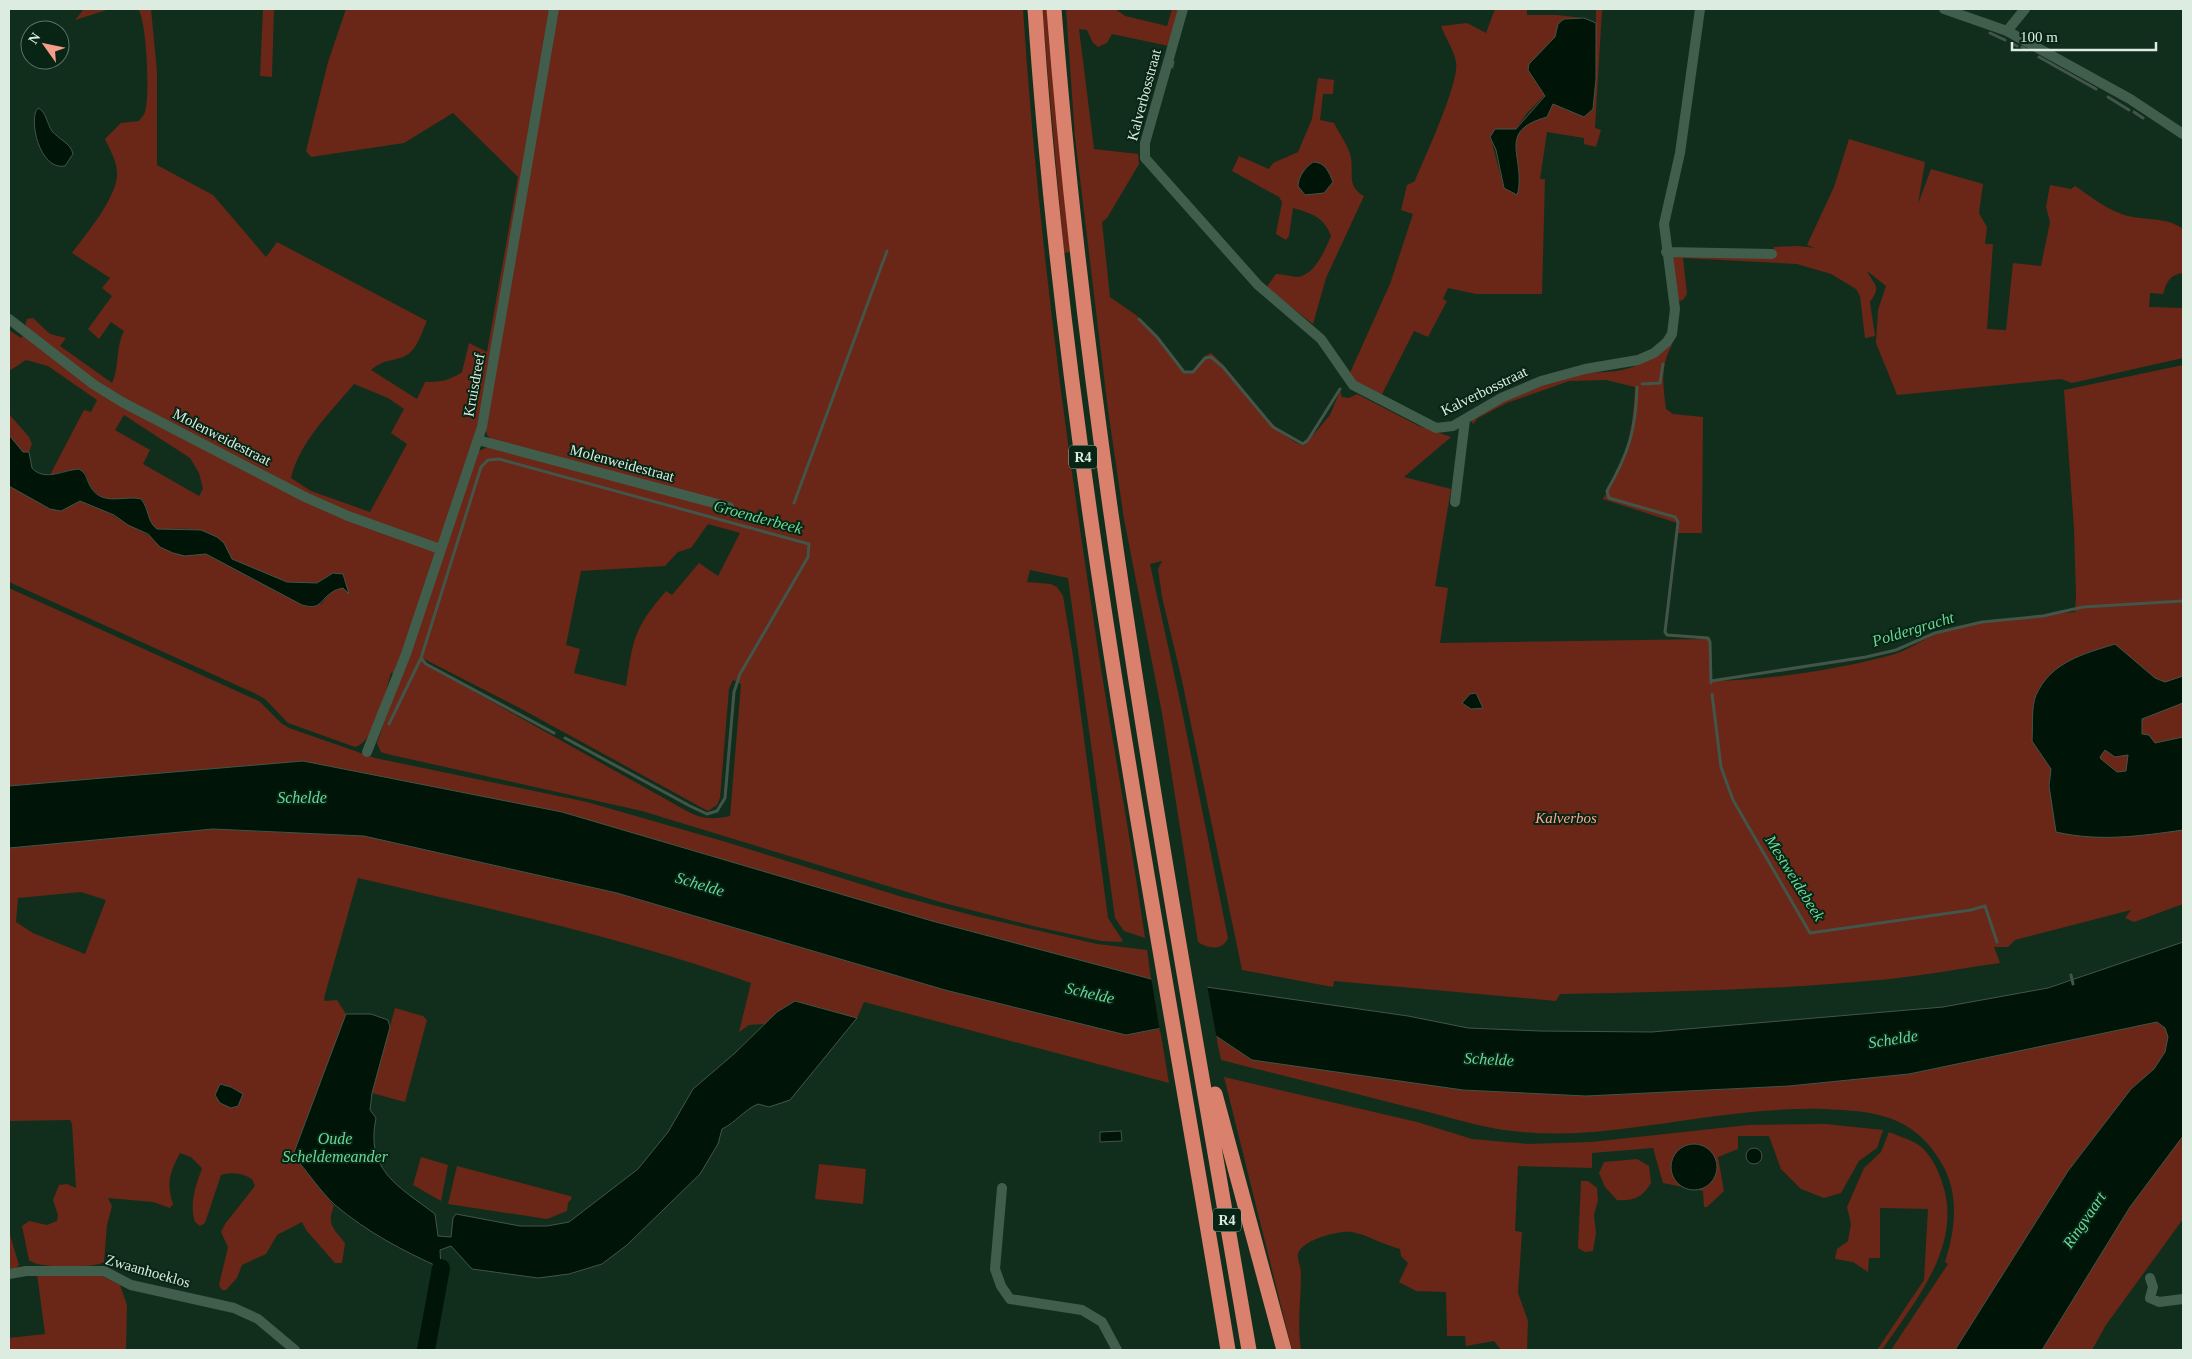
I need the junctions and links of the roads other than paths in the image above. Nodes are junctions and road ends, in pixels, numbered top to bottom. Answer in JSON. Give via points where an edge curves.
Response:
{"nodes":[{"id":1,"x":554,"y":9,"type":"edge"},
{"id":2,"x":1035,"y":9,"type":"edge"},
{"id":3,"x":1054,"y":9,"type":"edge"},
{"id":4,"x":1183,"y":9,"type":"edge"},
{"id":5,"x":1700,"y":9,"type":"edge"},
{"id":6,"x":1944,"y":9,"type":"edge"},
{"id":7,"x":2024,"y":9,"type":"edge"},
{"id":8,"x":2007,"y":31,"type":"junction"},
{"id":9,"x":2183,"y":134,"type":"edge"},
{"id":10,"x":1666,"y":252,"type":"junction"},
{"id":11,"x":1772,"y":254,"type":"dead end"},
{"id":12,"x":9,"y":319,"type":"edge"},
{"id":13,"x":1464,"y":420,"type":"junction"},
{"id":14,"x":478,"y":440,"type":"junction"},
{"id":15,"x":1456,"y":502,"type":"dead end"},
{"id":16,"x":729,"y":507,"type":"dead end"},
{"id":17,"x":440,"y":549,"type":"junction"},
{"id":18,"x":367,"y":752,"type":"dead end"},
{"id":19,"x":1209,"y":1090,"type":"junction"},
{"id":20,"x":1002,"y":1188,"type":"dead end"},
{"id":21,"x":9,"y":1274,"type":"edge"},
{"id":22,"x":2150,"y":1278,"type":"dead end"},
{"id":23,"x":2183,"y":1299,"type":"edge"},
{"id":24,"x":295,"y":1350,"type":"edge"},
{"id":25,"x":1117,"y":1350,"type":"edge"},
{"id":26,"x":1228,"y":1350,"type":"edge"},
{"id":27,"x":1249,"y":1350,"type":"edge"},
{"id":28,"x":1284,"y":1350,"type":"edge"}],
"edges":[{"from":1,"to":14,"type":"street","name":"Kruisdreef"},
{"from":2,"to":26,"type":"highway","number":"R4","via":[[1048,167],[1071,375],[1110,640]]},
{"from":3,"to":19,"type":"highway","number":"R4","via":[[1092,378],[1175,911],[1202,1070],[1209,1077]]},
{"from":4,"to":13,"type":"street","name":"Kalverbosstraat","via":[[1145,143],[1145,158],[1258,286],[1321,339],[1353,385],[1436,428],[1453,426]]},
{"from":5,"to":10,"type":"street","name":"Kalverbosstraat","via":[[1680,152],[1666,209]]},
{"from":6,"to":8,"type":"street"},
{"from":7,"to":8,"type":"street"},
{"from":8,"to":9,"type":"street","via":[[2130,99]]},
{"from":10,"to":11,"type":"street"},
{"from":10,"to":13,"type":"street","name":"Kalverbosstraat","via":[[1674,324],[1667,342],[1654,353],[1638,360],[1540,381],[1501,398]]},
{"from":12,"to":17,"type":"street","name":"Molenweidestraat","via":[[93,384],[122,402],[304,497]]},
{"from":13,"to":15,"type":"street"},
{"from":14,"to":16,"type":"street","name":"Molenweidestraat"},
{"from":14,"to":17,"type":"street","name":"Kruisdreef"},
{"from":17,"to":18,"type":"street","name":"Kruisdreef","via":[[406,654]]},
{"from":19,"to":27,"type":"highway","number":"R4"},
{"from":19,"to":28,"type":"highway"},
{"from":20,"to":25,"type":"street","via":[[995,1270],[1010,1299],[1082,1310],[1102,1322]]},
{"from":21,"to":24,"type":"street","name":"Zwaanhoeklos","via":[[104,1271],[131,1285],[234,1308],[258,1319]]},
{"from":22,"to":23,"type":"street","via":[[2153,1287],[2150,1298],[2159,1302]]}]}
